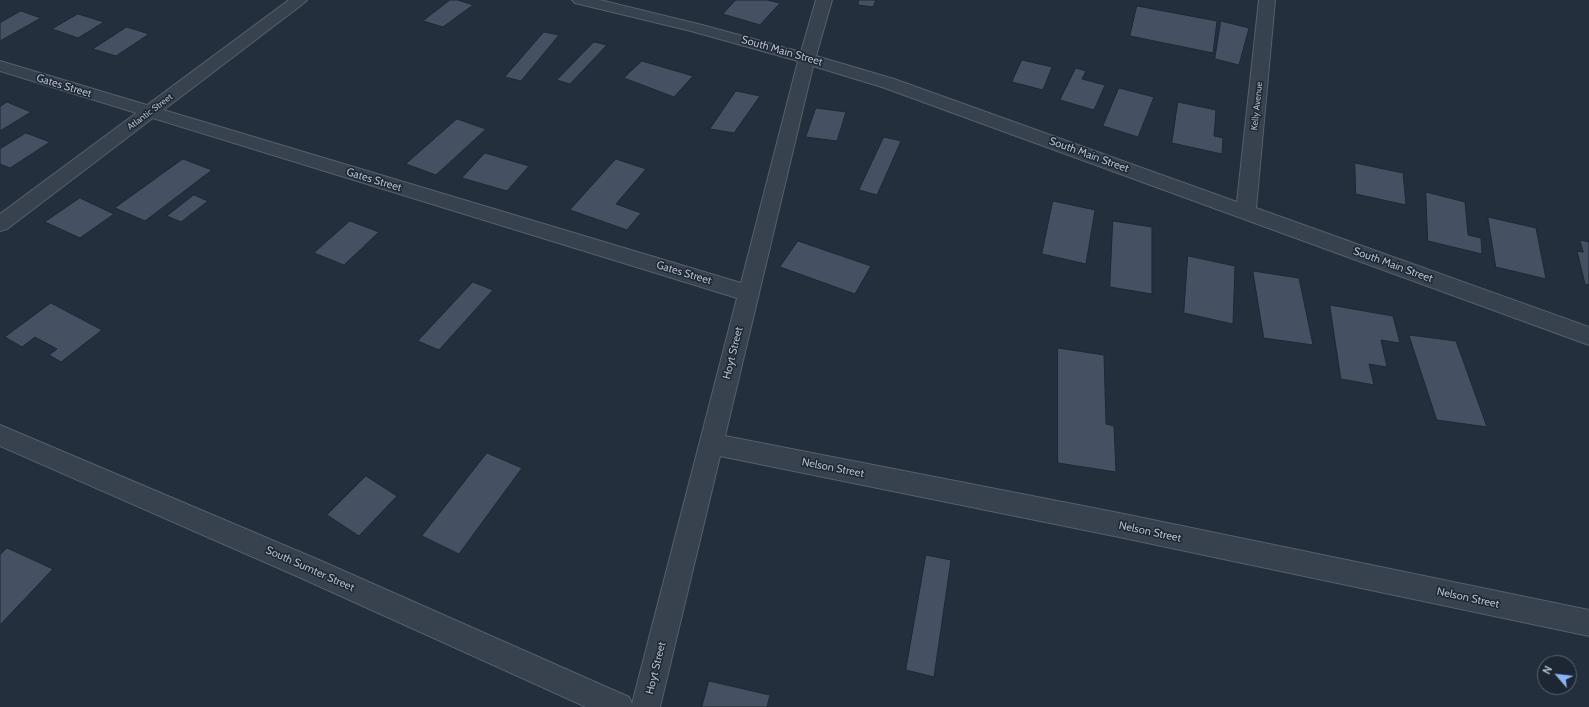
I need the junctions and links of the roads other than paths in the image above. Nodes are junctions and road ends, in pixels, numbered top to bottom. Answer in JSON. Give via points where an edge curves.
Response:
{"nodes":[{"id":1,"x":299,"y":0,"type":"edge"},
{"id":2,"x":580,"y":0,"type":"edge"},
{"id":3,"x":824,"y":0,"type":"edge"},
{"id":4,"x":1268,"y":0,"type":"edge"},
{"id":5,"x":807,"y":58,"type":"junction"},
{"id":6,"x":0,"y":66,"type":"edge"},
{"id":7,"x":150,"y":112,"type":"junction"},
{"id":8,"x":1246,"y":212,"type":"junction"},
{"id":9,"x":0,"y":224,"type":"edge"},
{"id":10,"x":748,"y":293,"type":"junction"},
{"id":11,"x":1589,"y":336,"type":"edge"},
{"id":12,"x":0,"y":435,"type":"edge"},
{"id":13,"x":711,"y":444,"type":"junction"},
{"id":14,"x":1589,"y":623,"type":"edge"},
{"id":15,"x":619,"y":707,"type":"edge"},
{"id":16,"x":646,"y":707,"type":"edge"}],
"edges":[{"from":1,"to":7,"type":"street","name":"Atlantic Street"},
{"from":2,"to":5,"type":"street","name":"South Main Street","via":[[698,28]]},
{"from":3,"to":5,"type":"street","name":"Hoyt Street"},
{"from":4,"to":8,"type":"street","name":"Kelly Avenue"},
{"from":5,"to":8,"type":"street","name":"South Main Street","via":[[888,83]]},
{"from":5,"to":10,"type":"street","name":"Hoyt Street"},
{"from":6,"to":7,"type":"street","name":"Gates Street"},
{"from":7,"to":9,"type":"street","name":"Atlantic Street"},
{"from":7,"to":10,"type":"street","name":"Gates Street"},
{"from":8,"to":11,"type":"street","name":"South Main Street"},
{"from":10,"to":13,"type":"street","name":"Hoyt Street"},
{"from":12,"to":15,"type":"street","name":"South Sumter Street","via":[[310,569]]},
{"from":13,"to":14,"type":"street","name":"Nelson Street","via":[[1119,525]]},
{"from":13,"to":16,"type":"street","name":"Hoyt Street"}]}
